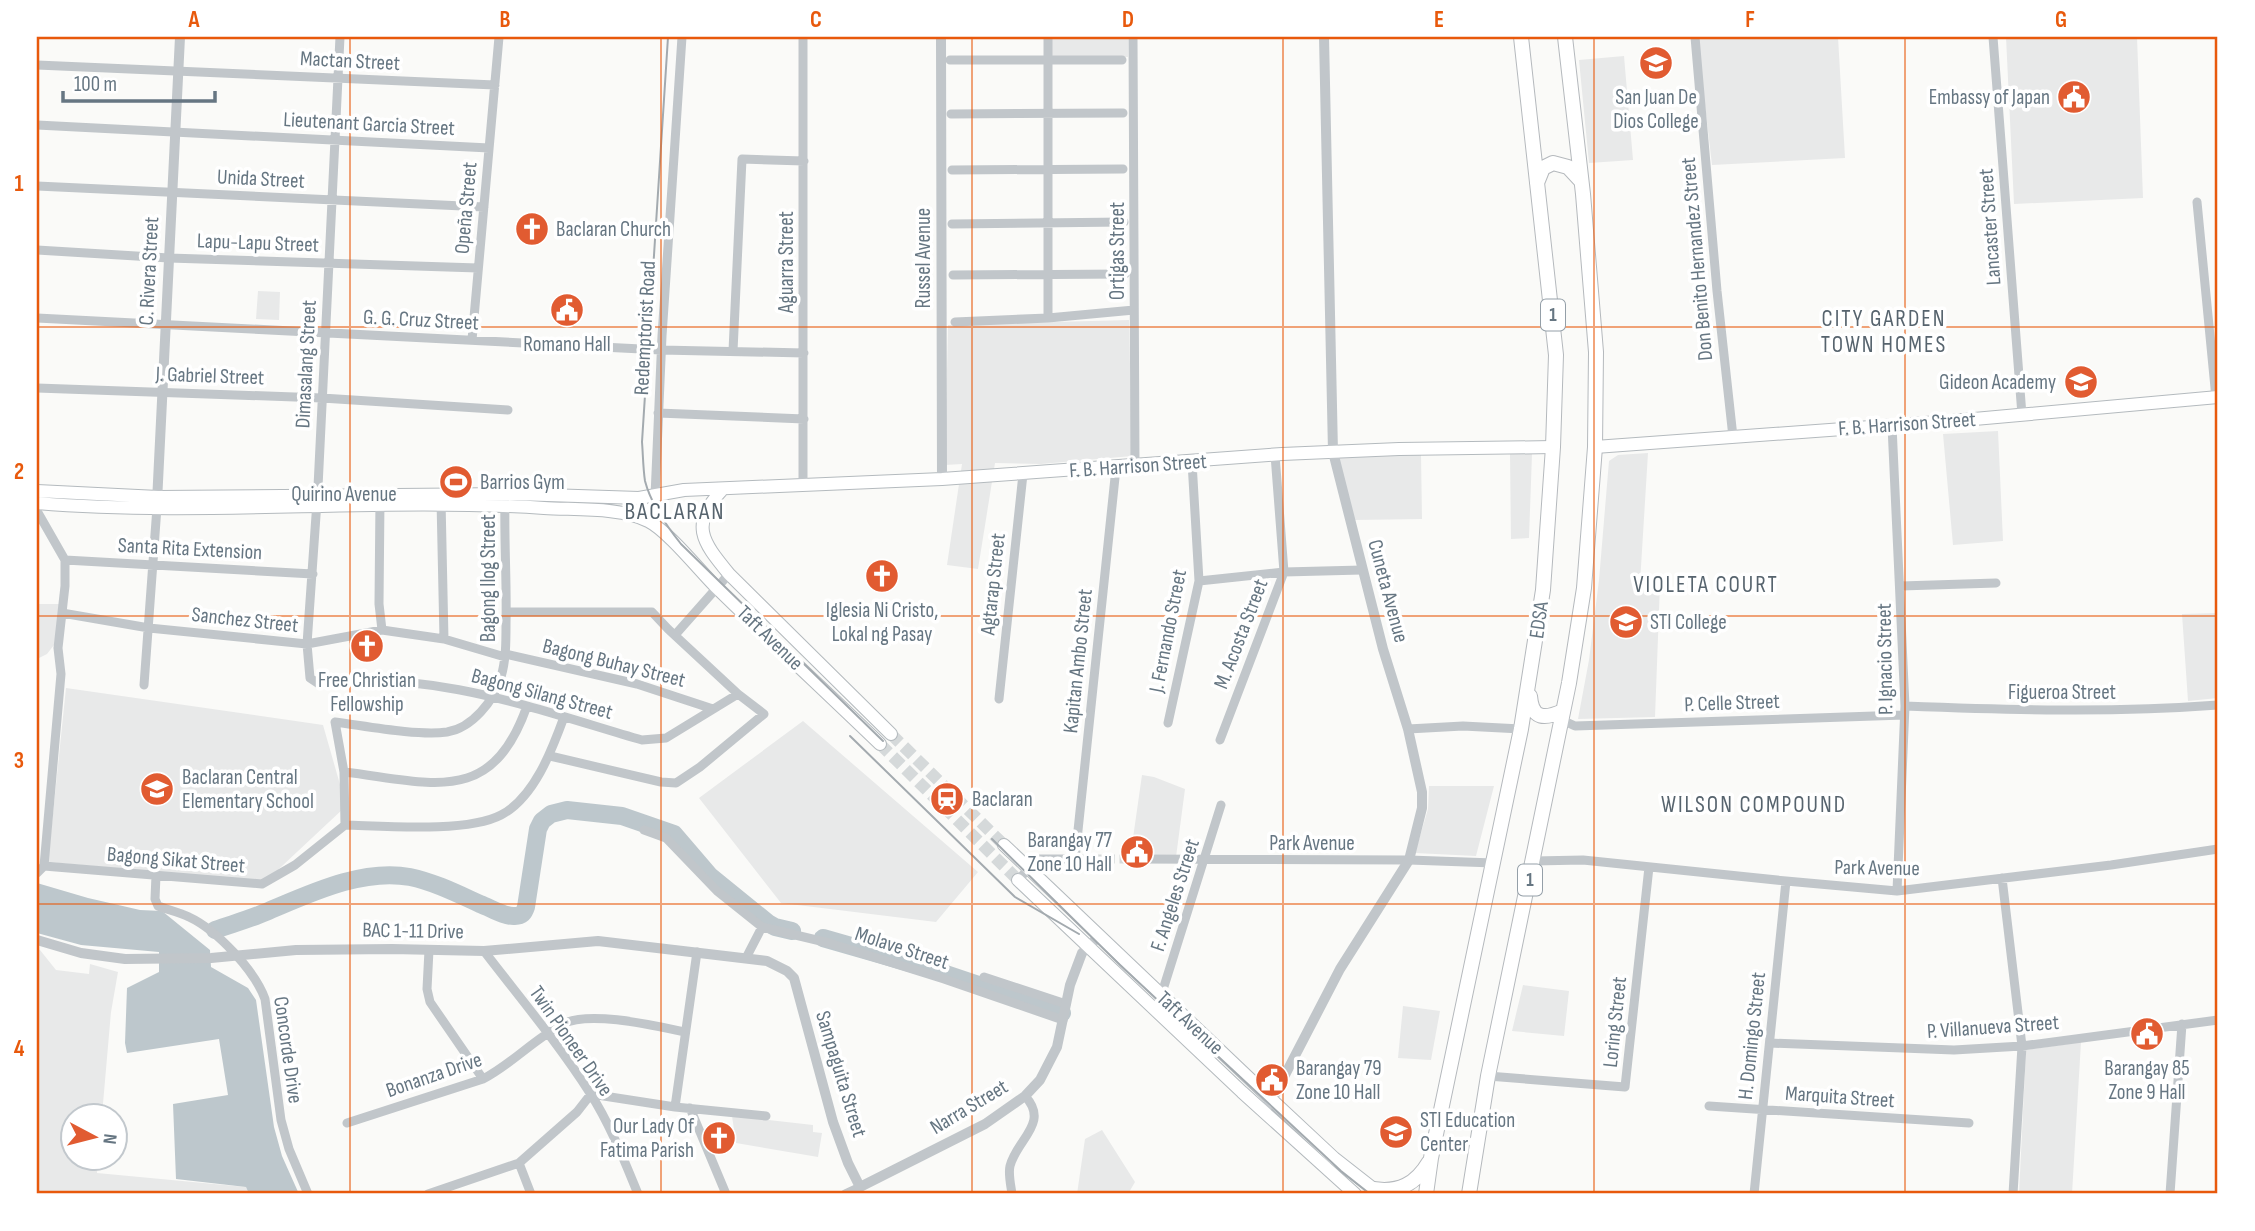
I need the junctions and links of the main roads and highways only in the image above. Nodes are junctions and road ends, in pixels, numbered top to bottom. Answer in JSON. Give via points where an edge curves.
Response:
{"nodes":[{"id":1,"x":1521,"y":37,"type":"edge"},
{"id":2,"x":1565,"y":37,"type":"edge"},
{"id":3,"x":1581,"y":181,"type":"junction"},
{"id":4,"x":1536,"y":185,"type":"junction"},
{"id":5,"x":2217,"y":397,"type":"edge"},
{"id":6,"x":1553,"y":447,"type":"junction"},
{"id":7,"x":1595,"y":447,"type":"junction"},
{"id":8,"x":723,"y":489,"type":"junction"},
{"id":9,"x":37,"y":491,"type":"edge"},
{"id":10,"x":649,"y":498,"type":"junction"},
{"id":11,"x":37,"y":500,"type":"edge"},
{"id":12,"x":505,"y":500,"type":"junction"},
{"id":13,"x":157,"y":502,"type":"junction"},
{"id":14,"x":645,"y":519,"type":"junction"},
{"id":15,"x":1530,"y":678,"type":"junction"},
{"id":16,"x":1562,"y":715,"type":"junction"},
{"id":17,"x":1004,"y":845,"type":"tunnel mouth"},
{"id":18,"x":1018,"y":880,"type":"tunnel mouth"},
{"id":19,"x":1134,"y":970,"type":"junction"},
{"id":20,"x":1124,"y":981,"type":"junction"},
{"id":21,"x":1431,"y":1158,"type":"junction"},
{"id":22,"x":1377,"y":1192,"type":"edge"},
{"id":23,"x":1355,"y":1194,"type":"edge"},
{"id":24,"x":1426,"y":1194,"type":"edge"},
{"id":25,"x":1469,"y":1194,"type":"edge"}],
"edges":[{"from":1,"to":4,"type":"highway","name":"EDSA","number":"1"},
{"from":2,"to":3,"type":"highway","name":"EDSA","number":"1"},
{"from":3,"to":4,"type":"highway","via":[[1568,167],[1553,163],[1539,173]]},
{"from":3,"to":7,"type":"highway","name":"EDSA","number":"1","via":[[1596,352]]},
{"from":4,"to":6,"type":"highway","name":"EDSA","number":"1","via":[[1555,343]]},
{"from":5,"to":7,"type":"main road","name":"F. B. Harrison Street"},
{"from":6,"to":8,"type":"main road","name":"F. B. Harrison Street","via":[[1333,452]]},
{"from":6,"to":15,"type":"highway","name":"EDSA","number":"1","via":[[1543,590]]},
{"from":7,"to":16,"type":"highway","name":"EDSA","number":"1","via":[[1584,588]]},
{"from":8,"to":10,"type":"main road","name":"F. B. Harrison Street","via":[[684,490]]},
{"from":8,"to":14,"type":"main road","name":"Taft Avenue","via":[[708,507],[701,534],[707,546],[729,574],[889,732],[879,743]]},
{"from":9,"to":13,"type":"main road","name":"Quirino Avenue"},
{"from":10,"to":12,"type":"main road","name":"Quirino Avenue"},
{"from":10,"to":14,"type":"main road","via":[[643,508]]},
{"from":11,"to":13,"type":"main road","name":"Quirino Avenue"},
{"from":12,"to":13,"type":"main road","name":"Quirino Avenue"},
{"from":12,"to":14,"type":"main road","name":"Quirino Avenue"},
{"from":15,"to":16,"type":"highway","via":[[1535,713]]},
{"from":15,"to":21,"type":"highway","name":"EDSA","number":"1"},
{"from":16,"to":25,"type":"highway","name":"EDSA","number":"1","via":[[1488,1076]]},
{"from":17,"to":19,"type":"main road","name":"Taft Avenue"},
{"from":18,"to":20,"type":"main road","name":"Taft Avenue"},
{"from":19,"to":20,"type":"main road"},
{"from":19,"to":22,"type":"main road","name":"Taft Avenue","via":[[1334,1158]]},
{"from":20,"to":23,"type":"main road","name":"Taft Avenue"},
{"from":21,"to":22,"type":"highway","via":[[1411,1184]]},
{"from":21,"to":24,"type":"highway","name":"EDSA","number":"1"}]}
